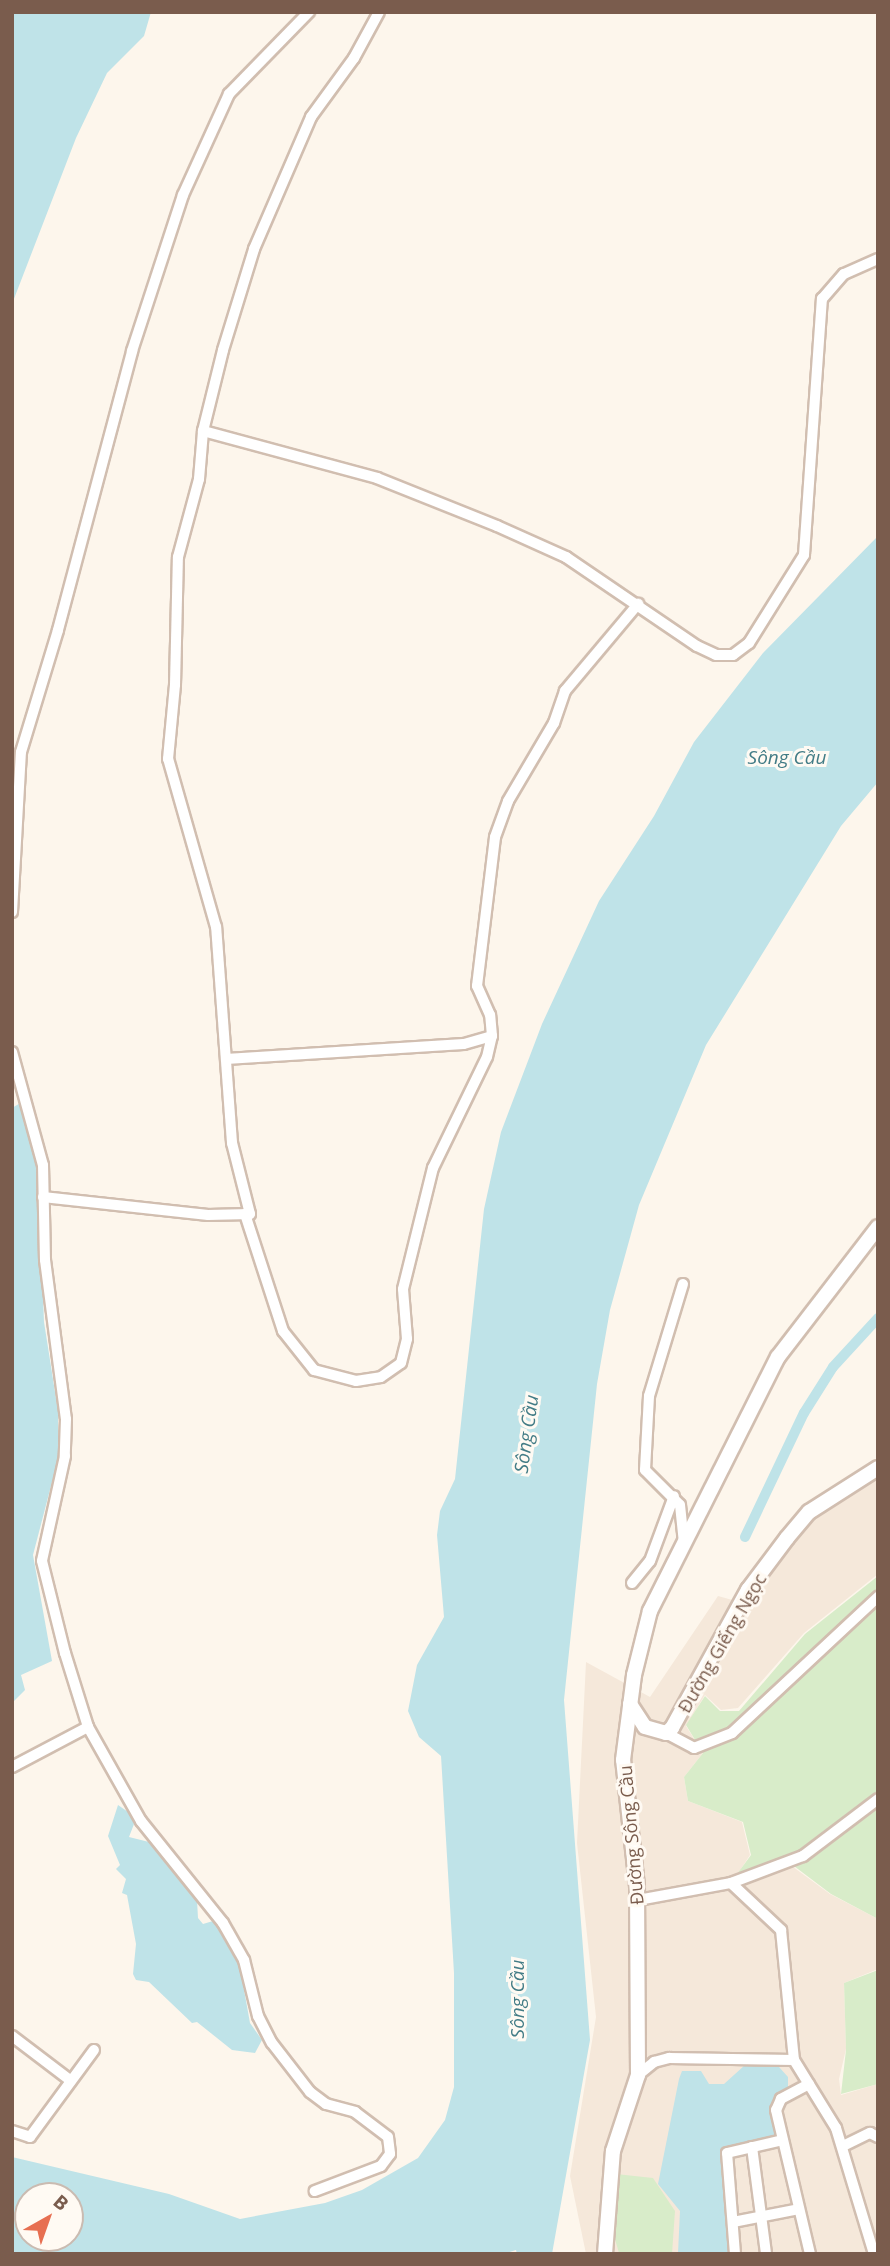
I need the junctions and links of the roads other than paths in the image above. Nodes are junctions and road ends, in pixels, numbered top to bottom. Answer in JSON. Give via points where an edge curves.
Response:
{"nodes":[{"id":1,"x":309,"y":12,"type":"edge"},
{"id":2,"x":379,"y":12,"type":"edge"},
{"id":3,"x":878,"y":259,"type":"edge"},
{"id":4,"x":203,"y":430,"type":"junction"},
{"id":5,"x":638,"y":604,"type":"junction"},
{"id":6,"x":12,"y":912,"type":"edge"},
{"id":7,"x":492,"y":1037,"type":"junction"},
{"id":8,"x":12,"y":1052,"type":"edge"},
{"id":9,"x":226,"y":1059,"type":"junction"},
{"id":10,"x":17,"y":1082,"type":"edge"},
{"id":11,"x":43,"y":1198,"type":"junction"},
{"id":12,"x":245,"y":1214,"type":"junction"},
{"id":13,"x":878,"y":1227,"type":"edge"},
{"id":14,"x":683,"y":1284,"type":"dead end"},
{"id":15,"x":878,"y":1468,"type":"edge"},
{"id":16,"x":674,"y":1496,"type":"junction"},
{"id":17,"x":684,"y":1542,"type":"junction"},
{"id":18,"x":632,"y":1583,"type":"dead end"},
{"id":19,"x":878,"y":1597,"type":"edge"},
{"id":20,"x":630,"y":1704,"type":"junction"},
{"id":21,"x":88,"y":1727,"type":"junction"},
{"id":22,"x":666,"y":1733,"type":"junction"},
{"id":23,"x":12,"y":1767,"type":"edge"},
{"id":24,"x":878,"y":1799,"type":"edge"},
{"id":25,"x":731,"y":1883,"type":"junction"},
{"id":26,"x":638,"y":1900,"type":"junction"},
{"id":27,"x":12,"y":2036,"type":"edge"},
{"id":28,"x":94,"y":2050,"type":"dead end"},
{"id":29,"x":794,"y":2060,"type":"junction"},
{"id":30,"x":638,"y":2075,"type":"junction"},
{"id":31,"x":71,"y":2081,"type":"junction"},
{"id":32,"x":809,"y":2084,"type":"junction"},
{"id":33,"x":12,"y":2131,"type":"edge"},
{"id":34,"x":878,"y":2137,"type":"edge"},
{"id":35,"x":783,"y":2140,"type":"junction"},
{"id":36,"x":843,"y":2146,"type":"junction"},
{"id":37,"x":752,"y":2147,"type":"junction"},
{"id":38,"x":315,"y":2191,"type":"dead end"},
{"id":39,"x":799,"y":2209,"type":"junction"},
{"id":40,"x":761,"y":2216,"type":"junction"},
{"id":41,"x":733,"y":2222,"type":"junction"},
{"id":42,"x":606,"y":2239,"type":"junction"},
{"id":43,"x":606,"y":2254,"type":"edge"},
{"id":44,"x":611,"y":2254,"type":"edge"},
{"id":45,"x":735,"y":2254,"type":"edge"},
{"id":46,"x":766,"y":2254,"type":"edge"},
{"id":47,"x":810,"y":2254,"type":"edge"},
{"id":48,"x":874,"y":2254,"type":"edge"}],
"edges":[{"from":1,"to":6,"type":"street","via":[[229,94],[183,195],[21,752]]},
{"from":2,"to":4,"type":"street","via":[[356,55],[311,117],[277,190],[223,350]]},
{"from":3,"to":5,"type":"street","via":[[844,274],[822,299],[807,542],[801,566],[749,643],[733,655],[716,655],[663,625]]},
{"from":4,"to":5,"type":"street","via":[[377,478],[498,526],[566,556]]},
{"from":4,"to":9,"type":"street","via":[[199,479],[178,557],[168,759],[216,927]]},
{"from":5,"to":7,"type":"street","via":[[565,691],[554,723],[508,801],[495,837],[477,986],[490,1015]]},
{"from":7,"to":9,"type":"street","via":[[464,1044]]},
{"from":7,"to":12,"type":"street","via":[[487,1057],[433,1168],[403,1289],[407,1339],[401,1363],[381,1377],[356,1381],[314,1370],[283,1331]]},
{"from":8,"to":10,"type":"street"},
{"from":9,"to":12,"type":"street","via":[[232,1143],[250,1214]]},
{"from":10,"to":11,"type":"street","via":[[43,1166]]},
{"from":11,"to":12,"type":"street","via":[[208,1215]]},
{"from":11,"to":21,"type":"street","via":[[49,1295],[66,1419],[65,1456],[42,1561]]},
{"from":13,"to":17,"type":"main road","name":"Đường Sông Cầu","via":[[778,1357]]},
{"from":14,"to":16,"type":"street","via":[[653,1376],[646,1428],[646,1470]]},
{"from":15,"to":22,"type":"main road","name":"Đường Giếng Ngọc","via":[[809,1512],[786,1538],[748,1590],[696,1691]]},
{"from":16,"to":17,"type":"street","via":[[680,1504]]},
{"from":16,"to":18,"type":"street","via":[[650,1561]]},
{"from":17,"to":20,"type":"main road","name":"Đường Sông Cầu","via":[[650,1611]]},
{"from":19,"to":22,"type":"street","via":[[732,1733],[694,1748]]},
{"from":20,"to":22,"type":"main road","via":[[645,1727]]},
{"from":20,"to":26,"type":"main road","name":"Đường Sông Cầu","via":[[623,1760]]},
{"from":21,"to":23,"type":"street"},
{"from":21,"to":38,"type":"street","via":[[141,1821],[223,1923],[244,1960],[258,2016],[290,2070],[326,2104],[355,2112],[388,2137],[390,2154],[381,2166]]},
{"from":24,"to":25,"type":"street","via":[[813,1851]]},
{"from":25,"to":26,"type":"street"},
{"from":25,"to":29,"type":"street","via":[[781,1930]]},
{"from":26,"to":30,"type":"main road","name":"Đường Sông Cầu"},
{"from":27,"to":31,"type":"street"},
{"from":28,"to":31,"type":"street"},
{"from":29,"to":30,"type":"street","via":[[669,2058],[654,2062]]},
{"from":29,"to":32,"type":"street"},
{"from":30,"to":42,"type":"main road","name":"Đường Sông Cầu","via":[[613,2151]]},
{"from":31,"to":33,"type":"street","via":[[30,2137]]},
{"from":32,"to":35,"type":"street","via":[[776,2104]]},
{"from":32,"to":36,"type":"street"},
{"from":34,"to":36,"type":"street","via":[[870,2133]]},
{"from":35,"to":37,"type":"street"},
{"from":35,"to":39,"type":"street"},
{"from":36,"to":48,"type":"street"},
{"from":37,"to":40,"type":"street"},
{"from":37,"to":41,"type":"street","via":[[725,2158]]},
{"from":39,"to":40,"type":"street"},
{"from":39,"to":47,"type":"street"},
{"from":40,"to":41,"type":"street"},
{"from":40,"to":46,"type":"street"},
{"from":41,"to":45,"type":"street"},
{"from":42,"to":43,"type":"main road","name":"Đường Sông Cầu"},
{"from":42,"to":44,"type":"street"}]}
